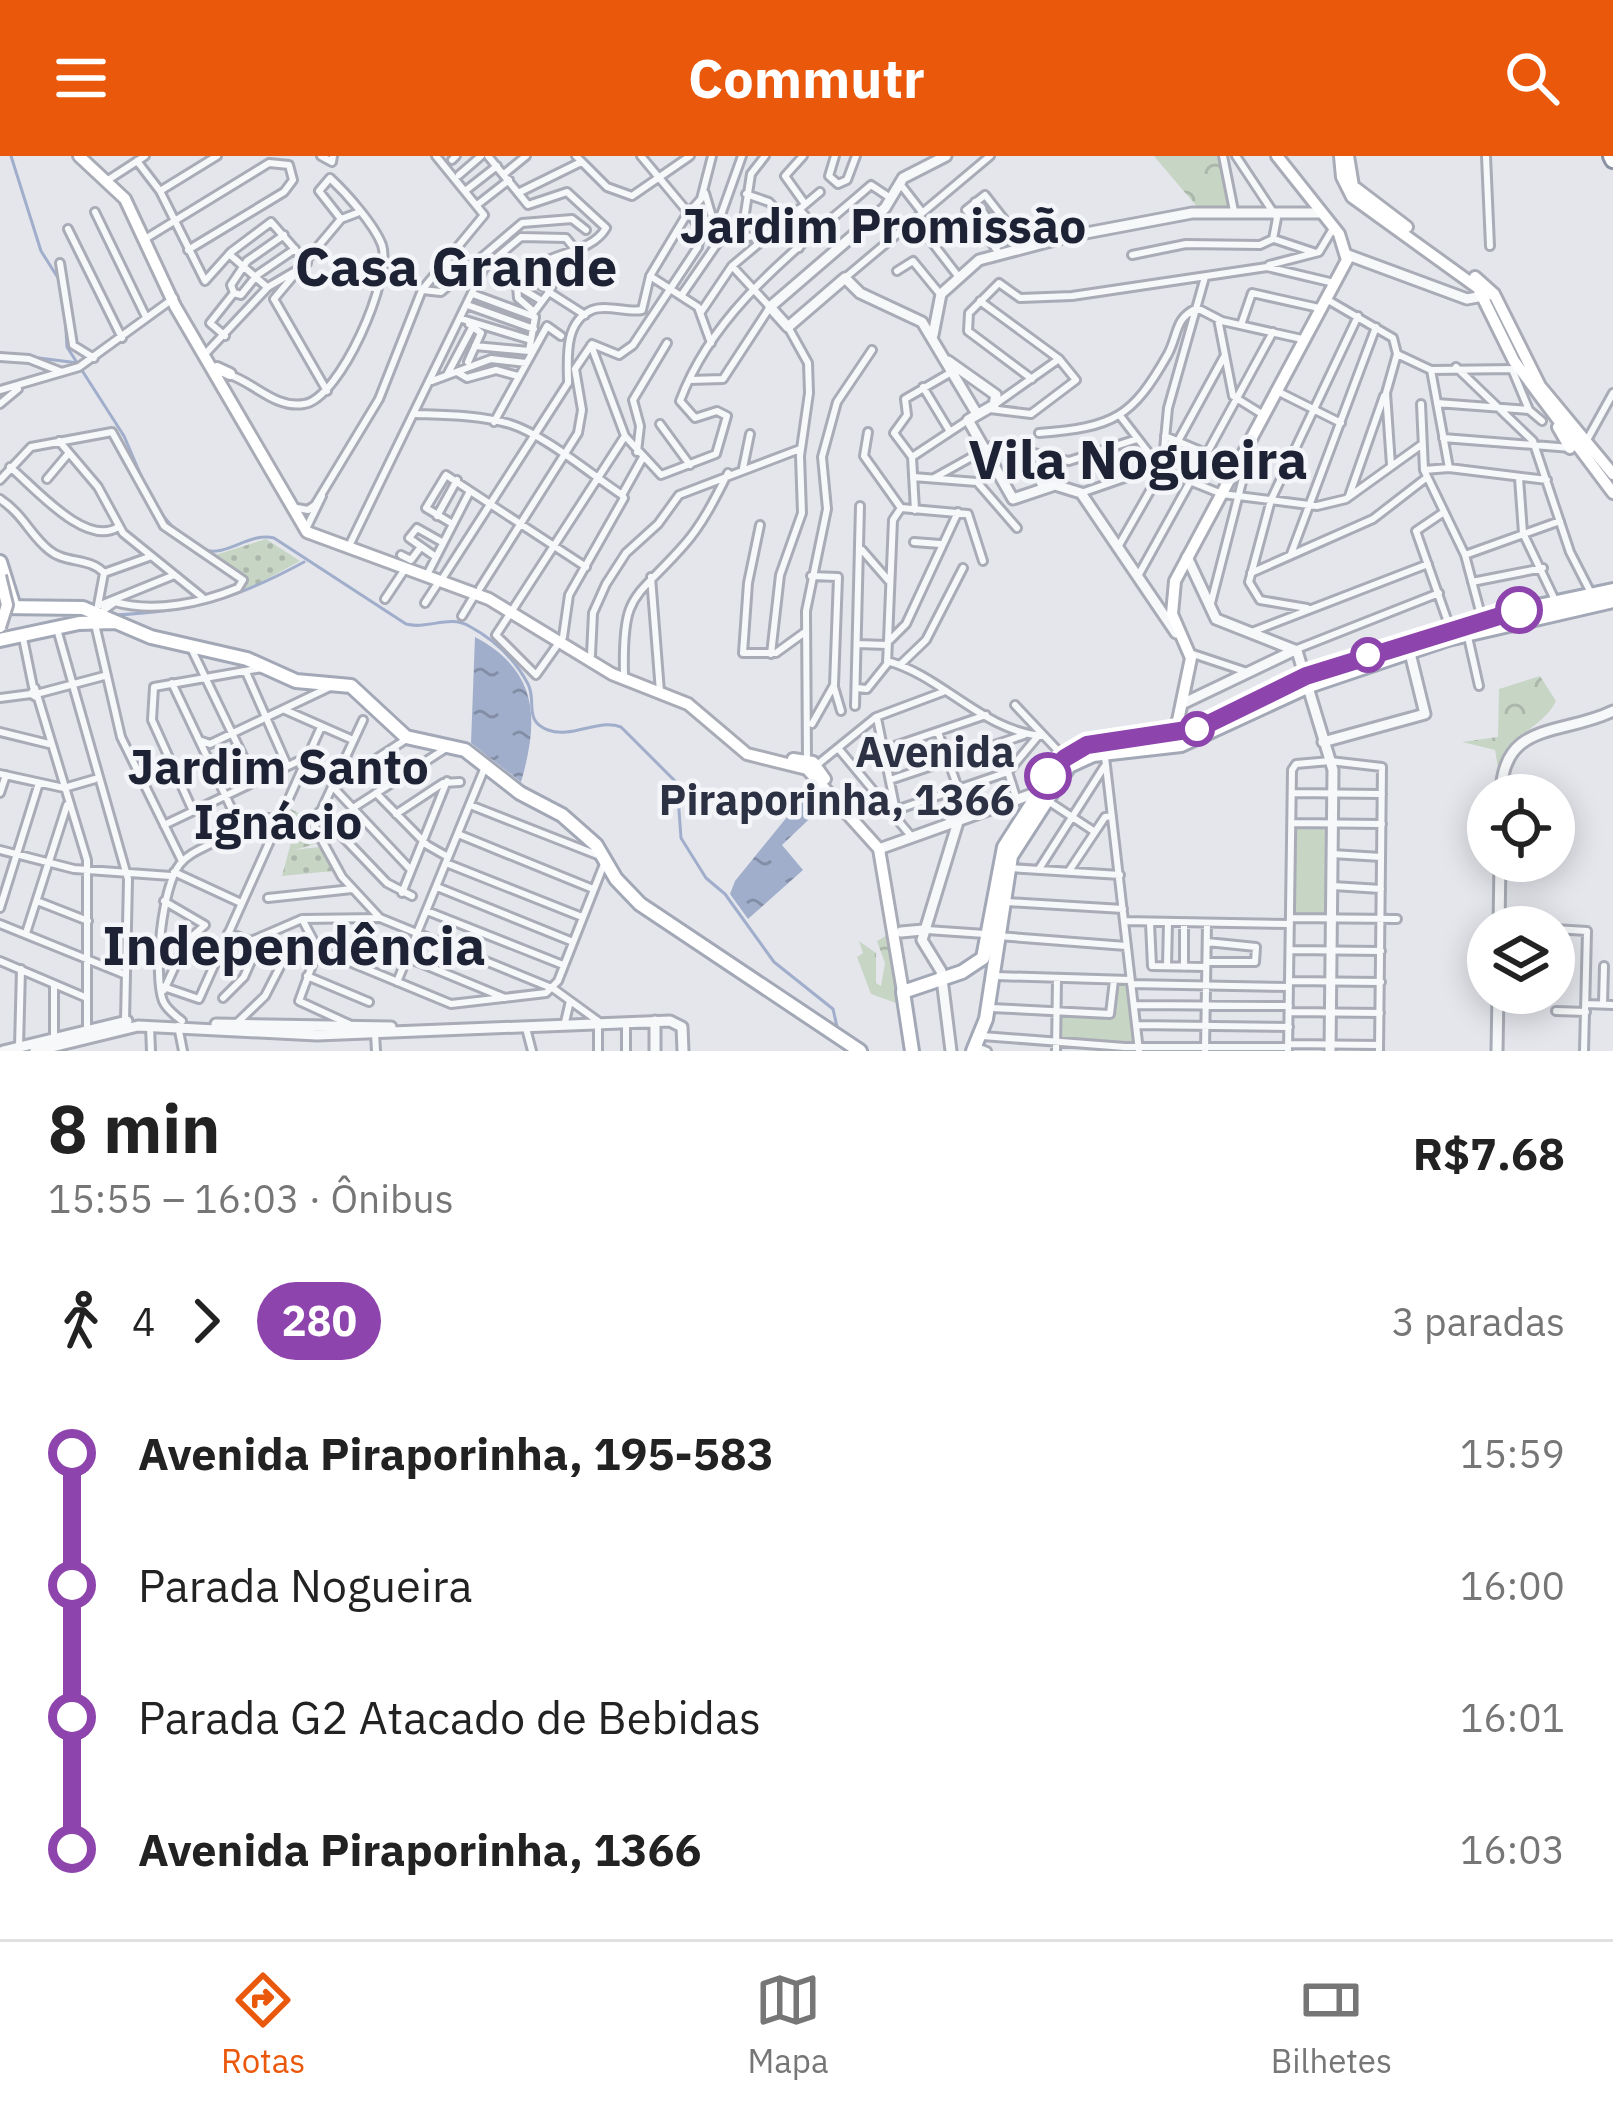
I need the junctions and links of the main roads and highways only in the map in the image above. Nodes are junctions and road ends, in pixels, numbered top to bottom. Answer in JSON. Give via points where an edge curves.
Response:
{"nodes":[{"id":1,"x":79,"y":156,"type":"edge"},
{"id":2,"x":1277,"y":156,"type":"edge"},
{"id":3,"x":1344,"y":156,"type":"edge"},
{"id":4,"x":1372,"y":212,"type":"junction"},
{"id":5,"x":1397,"y":219,"type":"junction"},
{"id":6,"x":1482,"y":295,"type":"junction"},
{"id":7,"x":1580,"y":444,"type":"junction"},
{"id":8,"x":1613,"y":474,"type":"edge"},
{"id":9,"x":1613,"y":494,"type":"edge"},
{"id":10,"x":349,"y":547,"type":"junction"},
{"id":11,"x":0,"y":562,"type":"edge"},
{"id":12,"x":0,"y":576,"type":"edge"},
{"id":13,"x":442,"y":578,"type":"junction"},
{"id":14,"x":1613,"y":590,"type":"edge"},
{"id":15,"x":1613,"y":602,"type":"edge"},
{"id":16,"x":6,"y":604,"type":"edge"},
{"id":17,"x":49,"y":607,"type":"junction"},
{"id":18,"x":103,"y":616,"type":"junction"},
{"id":19,"x":0,"y":627,"type":"edge"},
{"id":20,"x":51,"y":630,"type":"junction"},
{"id":21,"x":562,"y":639,"type":"junction"},
{"id":22,"x":6,"y":644,"type":"edge"},
{"id":23,"x":1408,"y":648,"type":"junction"},
{"id":24,"x":1308,"y":681,"type":"junction"},
{"id":25,"x":660,"y":689,"type":"junction"},
{"id":26,"x":1175,"y":735,"type":"junction"},
{"id":27,"x":1156,"y":749,"type":"junction"},
{"id":28,"x":1028,"y":800,"type":"junction"},
{"id":29,"x":882,"y":847,"type":"junction"},
{"id":30,"x":1003,"y":871,"type":"junction"},
{"id":31,"x":994,"y":935,"type":"junction"},
{"id":32,"x":962,"y":972,"type":"junction"},
{"id":33,"x":905,"y":991,"type":"junction"},
{"id":34,"x":988,"y":1008,"type":"junction"},
{"id":35,"x":984,"y":1046,"type":"edge"},
{"id":36,"x":860,"y":1051,"type":"edge"},
{"id":37,"x":914,"y":1051,"type":"edge"}],
"edges":[{"from":1,"to":10,"type":"main road","via":[[125,199],[172,297],[304,520]]},
{"from":2,"to":26,"type":"main road","via":[[1348,255],[1172,591],[1176,633],[1190,653]]},
{"from":3,"to":4,"type":"main road","via":[[1347,191]]},
{"from":3,"to":5,"type":"main road","via":[[1353,186]]},
{"from":4,"to":5,"type":"main road"},
{"from":4,"to":6,"type":"main road"},
{"from":5,"to":6,"type":"main road"},
{"from":6,"to":7,"type":"main road"},
{"from":6,"to":7,"type":"main road","via":[[1546,417]]},
{"from":7,"to":8,"type":"main road"},
{"from":7,"to":9,"type":"main road"},
{"from":10,"to":13,"type":"main road"},
{"from":10,"to":13,"type":"main road"},
{"from":11,"to":16,"type":"main road"},
{"from":12,"to":19,"type":"main road","bridge":true,"via":[[7,609]]},
{"from":13,"to":21,"type":"main road"},
{"from":14,"to":23,"type":"main road","via":[[1481,619]]},
{"from":15,"to":23,"type":"main road"},
{"from":16,"to":17,"type":"main road"},
{"from":17,"to":18,"type":"main road"},
{"from":17,"to":20,"type":"main road"},
{"from":18,"to":20,"type":"main road"},
{"from":18,"to":36,"type":"main road","via":[[265,666],[308,690],[335,684],[363,693],[408,738],[487,764],[562,815],[640,904]]},
{"from":20,"to":22,"type":"main road"},
{"from":21,"to":25,"type":"main road"},
{"from":21,"to":25,"type":"main road","via":[[612,674]]},
{"from":23,"to":24,"type":"main road"},
{"from":24,"to":26,"type":"main road"},
{"from":24,"to":27,"type":"main road","via":[[1210,735]]},
{"from":25,"to":29,"type":"main road","via":[[747,754],[813,763]]},
{"from":26,"to":27,"type":"main road"},
{"from":26,"to":28,"type":"main road","via":[[1098,742],[1065,758]]},
{"from":27,"to":28,"type":"main road","via":[[1064,770]]},
{"from":28,"to":30,"type":"main road"},
{"from":29,"to":33,"type":"main road"},
{"from":29,"to":33,"type":"main road"},
{"from":30,"to":31,"type":"main road"},
{"from":30,"to":31,"type":"main road"},
{"from":31,"to":32,"type":"main road","via":[[983,958]]},
{"from":31,"to":34,"type":"main road"},
{"from":32,"to":33,"type":"main road"},
{"from":32,"to":34,"type":"main road","via":[[984,978]]},
{"from":33,"to":37,"type":"main road"},
{"from":34,"to":35,"type":"main road"}]}
